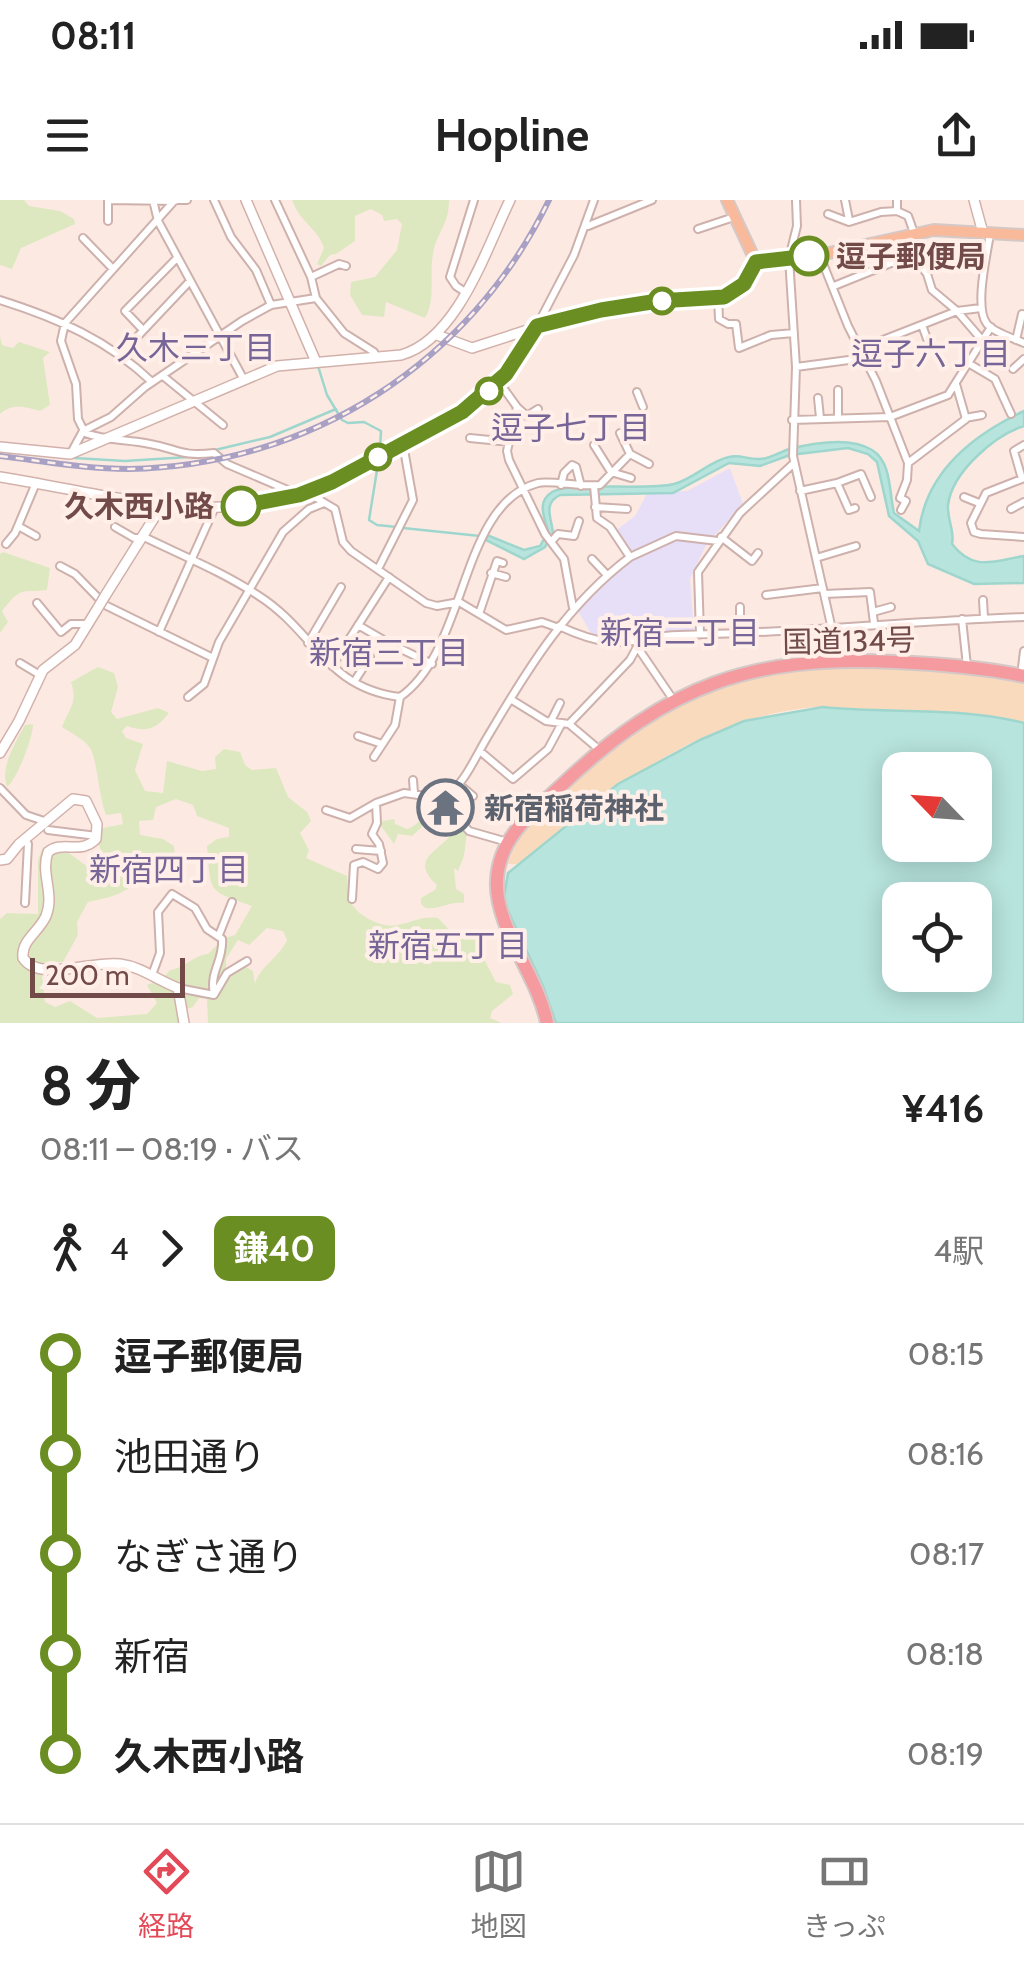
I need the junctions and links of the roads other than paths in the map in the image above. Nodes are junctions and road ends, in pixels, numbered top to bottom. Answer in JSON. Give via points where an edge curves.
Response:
{"nodes":[{"id":1,"x":153,"y":200,"type":"edge"},
{"id":2,"x":187,"y":200,"type":"edge"},
{"id":3,"x":214,"y":200,"type":"edge"},
{"id":4,"x":246,"y":200,"type":"edge"},
{"id":5,"x":276,"y":200,"type":"edge"},
{"id":6,"x":474,"y":200,"type":"edge"},
{"id":7,"x":510,"y":200,"type":"edge"},
{"id":8,"x":594,"y":200,"type":"edge"},
{"id":9,"x":726,"y":200,"type":"edge"},
{"id":10,"x":796,"y":200,"type":"edge"},
{"id":11,"x":845,"y":200,"type":"edge"},
{"id":12,"x":897,"y":200,"type":"edge"},
{"id":13,"x":974,"y":200,"type":"edge"},
{"id":14,"x":175,"y":201,"type":"edge"},
{"id":15,"x":649,"y":201,"type":"edge"},
{"id":16,"x":898,"y":211,"type":"junction"},
{"id":17,"x":828,"y":214,"type":"dead end"},
{"id":18,"x":734,"y":217,"type":"junction"},
{"id":19,"x":108,"y":221,"type":"dead end"},
{"id":20,"x":158,"y":221,"type":"junction"},
{"id":21,"x":849,"y":222,"type":"junction"},
{"id":22,"x":586,"y":226,"type":"junction"},
{"id":23,"x":698,"y":229,"type":"dead end"},
{"id":24,"x":912,"y":233,"type":"junction"},
{"id":25,"x":986,"y":233,"type":"junction"},
{"id":26,"x":1024,"y":235,"type":"edge"},
{"id":27,"x":84,"y":238,"type":"dead end"},
{"id":28,"x":820,"y":255,"type":"junction"},
{"id":29,"x":178,"y":258,"type":"junction"},
{"id":30,"x":789,"y":258,"type":"junction"},
{"id":31,"x":917,"y":261,"type":"junction"},
{"id":32,"x":756,"y":262,"type":"junction"},
{"id":33,"x":346,"y":266,"type":"dead end"},
{"id":34,"x":113,"y":268,"type":"junction"},
{"id":35,"x":311,"y":277,"type":"junction"},
{"id":36,"x":190,"y":281,"type":"junction"},
{"id":37,"x":834,"y":286,"type":"junction"},
{"id":38,"x":465,"y":292,"type":"junction"},
{"id":39,"x":316,"y":298,"type":"junction"},
{"id":40,"x":718,"y":298,"type":"junction"},
{"id":41,"x":0,"y":300,"type":"edge"},
{"id":42,"x":290,"y":301,"type":"junction"},
{"id":43,"x":271,"y":305,"type":"junction"},
{"id":44,"x":982,"y":308,"type":"junction"},
{"id":45,"x":956,"y":311,"type":"junction"},
{"id":46,"x":1022,"y":314,"type":"edge"},
{"id":47,"x":64,"y":323,"type":"junction"},
{"id":48,"x":922,"y":325,"type":"junction"},
{"id":49,"x":537,"y":326,"type":"junction"},
{"id":50,"x":991,"y":327,"type":"junction"},
{"id":51,"x":143,"y":330,"type":"junction"},
{"id":52,"x":437,"y":334,"type":"junction"},
{"id":53,"x":794,"y":334,"type":"junction"},
{"id":54,"x":220,"y":337,"type":"junction"},
{"id":55,"x":982,"y":340,"type":"junction"},
{"id":56,"x":1020,"y":342,"type":"edge"},
{"id":57,"x":932,"y":350,"type":"dead end"},
{"id":58,"x":122,"y":354,"type":"junction"},
{"id":59,"x":862,"y":354,"type":"junction"},
{"id":60,"x":377,"y":358,"type":"junction"},
{"id":61,"x":1024,"y":360,"type":"edge"},
{"id":62,"x":316,"y":362,"type":"junction"},
{"id":63,"x":968,"y":363,"type":"junction"},
{"id":64,"x":796,"y":367,"type":"junction"},
{"id":65,"x":163,"y":376,"type":"junction"},
{"id":66,"x":1024,"y":378,"type":"edge"},
{"id":67,"x":244,"y":380,"type":"junction"},
{"id":68,"x":152,"y":382,"type":"junction"},
{"id":69,"x":499,"y":382,"type":"junction"},
{"id":70,"x":956,"y":384,"type":"junction"},
{"id":71,"x":838,"y":389,"type":"dead end"},
{"id":72,"x":637,"y":392,"type":"dead end"},
{"id":73,"x":818,"y":398,"type":"dead end"},
{"id":74,"x":192,"y":402,"type":"junction"},
{"id":75,"x":518,"y":407,"type":"junction"},
{"id":76,"x":644,"y":407,"type":"dead end"},
{"id":77,"x":538,"y":409,"type":"dead end"},
{"id":78,"x":1012,"y":414,"type":"dead end"},
{"id":79,"x":982,"y":416,"type":"dead end"},
{"id":80,"x":838,"y":417,"type":"junction"},
{"id":81,"x":890,"y":417,"type":"junction"},
{"id":82,"x":820,"y":418,"type":"junction"},
{"id":83,"x":966,"y":418,"type":"junction"},
{"id":84,"x":792,"y":420,"type":"junction"},
{"id":85,"x":223,"y":425,"type":"dead end"},
{"id":86,"x":83,"y":431,"type":"junction"},
{"id":87,"x":620,"y":433,"type":"dead end"},
{"id":88,"x":470,"y":438,"type":"dead end"},
{"id":89,"x":106,"y":440,"type":"junction"},
{"id":90,"x":510,"y":442,"type":"junction"},
{"id":91,"x":403,"y":444,"type":"junction"},
{"id":92,"x":594,"y":444,"type":"dead end"},
{"id":93,"x":1024,"y":445,"type":"edge"},
{"id":94,"x":0,"y":447,"type":"edge"},
{"id":95,"x":70,"y":454,"type":"junction"},
{"id":96,"x":630,"y":454,"type":"junction"},
{"id":97,"x":793,"y":456,"type":"junction"},
{"id":98,"x":908,"y":463,"type":"junction"},
{"id":99,"x":649,"y":464,"type":"dead end"},
{"id":100,"x":611,"y":472,"type":"junction"},
{"id":101,"x":0,"y":478,"type":"edge"},
{"id":102,"x":632,"y":478,"type":"dead end"},
{"id":103,"x":1023,"y":478,"type":"edge"},
{"id":104,"x":36,"y":483,"type":"junction"},
{"id":105,"x":838,"y":483,"type":"junction"},
{"id":106,"x":561,"y":486,"type":"junction"},
{"id":107,"x":581,"y":486,"type":"junction"},
{"id":108,"x":523,"y":490,"type":"junction"},
{"id":109,"x":595,"y":490,"type":"junction"},
{"id":110,"x":800,"y":491,"type":"junction"},
{"id":111,"x":303,"y":494,"type":"junction"},
{"id":112,"x":871,"y":497,"type":"dead end"},
{"id":113,"x":964,"y":497,"type":"dead end"},
{"id":114,"x":164,"y":502,"type":"junction"},
{"id":115,"x":1024,"y":502,"type":"edge"},
{"id":116,"x":325,"y":503,"type":"junction"},
{"id":117,"x":979,"y":503,"type":"junction"},
{"id":118,"x":215,"y":507,"type":"junction"},
{"id":119,"x":596,"y":507,"type":"junction"},
{"id":120,"x":855,"y":508,"type":"dead end"},
{"id":121,"x":627,"y":509,"type":"dead end"},
{"id":122,"x":1012,"y":509,"type":"dead end"},
{"id":123,"x":902,"y":510,"type":"dead end"},
{"id":124,"x":579,"y":521,"type":"dead end"},
{"id":125,"x":18,"y":526,"type":"junction"},
{"id":126,"x":116,"y":527,"type":"dead end"},
{"id":127,"x":36,"y":536,"type":"dead end"},
{"id":128,"x":0,"y":537,"type":"edge"},
{"id":129,"x":142,"y":537,"type":"junction"},
{"id":130,"x":1024,"y":538,"type":"edge"},
{"id":131,"x":719,"y":539,"type":"junction"},
{"id":132,"x":548,"y":540,"type":"junction"},
{"id":133,"x":856,"y":546,"type":"dead end"},
{"id":134,"x":758,"y":553,"type":"dead end"},
{"id":135,"x":630,"y":557,"type":"junction"},
{"id":136,"x":592,"y":558,"type":"dead end"},
{"id":137,"x":816,"y":558,"type":"junction"},
{"id":138,"x":192,"y":560,"type":"junction"},
{"id":139,"x":504,"y":563,"type":"dead end"},
{"id":140,"x":60,"y":566,"type":"dead end"},
{"id":141,"x":378,"y":569,"type":"junction"},
{"id":142,"x":491,"y":574,"type":"junction"},
{"id":143,"x":607,"y":576,"type":"junction"},
{"id":144,"x":389,"y":577,"type":"junction"},
{"id":145,"x":506,"y":577,"type":"dead end"},
{"id":146,"x":341,"y":587,"type":"dead end"},
{"id":147,"x":248,"y":589,"type":"junction"},
{"id":148,"x":824,"y":591,"type":"junction"},
{"id":149,"x":766,"y":596,"type":"dead end"},
{"id":150,"x":983,"y":600,"type":"dead end"},
{"id":151,"x":459,"y":602,"type":"junction"},
{"id":152,"x":37,"y":603,"type":"dead end"},
{"id":153,"x":740,"y":607,"type":"dead end"},
{"id":154,"x":890,"y":607,"type":"dead end"},
{"id":155,"x":573,"y":608,"type":"junction"},
{"id":156,"x":872,"y":612,"type":"junction"},
{"id":157,"x":479,"y":614,"type":"junction"},
{"id":158,"x":1024,"y":617,"type":"edge"},
{"id":159,"x":962,"y":618,"type":"junction"},
{"id":160,"x":984,"y":618,"type":"junction"},
{"id":161,"x":874,"y":623,"type":"junction"},
{"id":162,"x":89,"y":624,"type":"junction"},
{"id":163,"x":358,"y":626,"type":"junction"},
{"id":164,"x":833,"y":626,"type":"junction"},
{"id":165,"x":558,"y":627,"type":"junction"},
{"id":166,"x":160,"y":632,"type":"junction"},
{"id":167,"x":740,"y":633,"type":"junction"},
{"id":168,"x":700,"y":634,"type":"junction"},
{"id":169,"x":382,"y":639,"type":"dead end"},
{"id":170,"x":308,"y":642,"type":"junction"},
{"id":171,"x":637,"y":645,"type":"junction"},
{"id":172,"x":401,"y":649,"type":"dead end"},
{"id":173,"x":1024,"y":651,"type":"edge"},
{"id":174,"x":838,"y":656,"type":"dead end"},
{"id":175,"x":370,"y":657,"type":"dead end"},
{"id":176,"x":212,"y":658,"type":"junction"},
{"id":177,"x":20,"y":663,"type":"dead end"},
{"id":178,"x":432,"y":664,"type":"junction"},
{"id":179,"x":332,"y":666,"type":"junction"},
{"id":180,"x":967,"y":666,"type":"junction"},
{"id":181,"x":1023,"y":672,"type":"edge"},
{"id":182,"x":40,"y":675,"type":"junction"},
{"id":183,"x":354,"y":682,"type":"junction"},
{"id":184,"x":670,"y":694,"type":"dead end"},
{"id":185,"x":188,"y":697,"type":"dead end"},
{"id":186,"x":400,"y":697,"type":"junction"},
{"id":187,"x":512,"y":700,"type":"junction"},
{"id":188,"x":560,"y":703,"type":"dead end"},
{"id":189,"x":551,"y":722,"type":"junction"},
{"id":190,"x":566,"y":724,"type":"junction"},
{"id":191,"x":358,"y":736,"type":"dead end"},
{"id":192,"x":382,"y":744,"type":"junction"},
{"id":193,"x":596,"y":746,"type":"dead end"},
{"id":194,"x":0,"y":752,"type":"edge"},
{"id":195,"x":481,"y":752,"type":"junction"},
{"id":196,"x":374,"y":756,"type":"dead end"},
{"id":197,"x":413,"y":780,"type":"dead end"},
{"id":198,"x":460,"y":786,"type":"junction"},
{"id":199,"x":0,"y":788,"type":"edge"},
{"id":200,"x":414,"y":793,"type":"junction"},
{"id":201,"x":473,"y":796,"type":"dead end"},
{"id":202,"x":444,"y":801,"type":"junction"},
{"id":203,"x":376,"y":803,"type":"junction"},
{"id":204,"x":326,"y":810,"type":"dead end"},
{"id":205,"x":48,"y":826,"type":"junction"},
{"id":206,"x":97,"y":836,"type":"junction"},
{"id":207,"x":25,"y":840,"type":"junction"},
{"id":208,"x":504,"y":841,"type":"dead end"},
{"id":209,"x":356,"y":849,"type":"dead end"},
{"id":210,"x":381,"y":850,"type":"junction"},
{"id":211,"x":0,"y":860,"type":"edge"},
{"id":212,"x":352,"y":899,"type":"dead end"},
{"id":213,"x":232,"y":902,"type":"dead end"},
{"id":214,"x":25,"y":903,"type":"dead end"},
{"id":215,"x":219,"y":935,"type":"junction"},
{"id":216,"x":247,"y":961,"type":"dead end"},
{"id":217,"x":152,"y":975,"type":"junction"},
{"id":218,"x":178,"y":988,"type":"junction"},
{"id":219,"x":214,"y":994,"type":"junction"},
{"id":220,"x":184,"y":1023,"type":"edge"},
{"id":221,"x":547,"y":1023,"type":"edge"}],
"edges":[{"from":1,"to":14,"type":"street"},
{"from":1,"to":19,"type":"street","via":[[108,200]]},
{"from":1,"to":20,"type":"street"},
{"from":2,"to":14,"type":"street"},
{"from":3,"to":43,"type":"street"},
{"from":4,"to":42,"type":"main road"},
{"from":5,"to":35,"type":"street"},
{"from":6,"to":38,"type":"street","via":[[450,277]]},
{"from":7,"to":38,"type":"main road"},
{"from":8,"to":22,"type":"street"},
{"from":9,"to":18,"type":"main road"},
{"from":10,"to":30,"type":"street"},
{"from":11,"to":21,"type":"street"},
{"from":12,"to":16,"type":"street"},
{"from":13,"to":25,"type":"main road"},
{"from":14,"to":20,"type":"street"},
{"from":15,"to":22,"type":"street"},
{"from":16,"to":21,"type":"street"},
{"from":16,"to":24,"type":"street","via":[[908,216]]},
{"from":17,"to":21,"type":"street"},
{"from":18,"to":23,"type":"street"},
{"from":18,"to":32,"type":"main road"},
{"from":20,"to":29,"type":"street"},
{"from":20,"to":34,"type":"street"},
{"from":22,"to":49,"type":"street"},
{"from":24,"to":25,"type":"main road"},
{"from":24,"to":28,"type":"main road"},
{"from":24,"to":31,"type":"street"},
{"from":25,"to":26,"type":"main road"},
{"from":25,"to":44,"type":"street"},
{"from":27,"to":34,"type":"street"},
{"from":28,"to":30,"type":"main road"},
{"from":28,"to":37,"type":"street"},
{"from":29,"to":36,"type":"street"},
{"from":29,"to":51,"type":"street","via":[[125,311]]},
{"from":30,"to":32,"type":"main road"},
{"from":30,"to":53,"type":"street"},
{"from":31,"to":37,"type":"street","via":[[891,262]]},
{"from":31,"to":45,"type":"street","via":[[932,290]]},
{"from":32,"to":40,"type":"main road","via":[[739,289]]},
{"from":33,"to":35,"type":"street"},
{"from":34,"to":47,"type":"street"},
{"from":35,"to":39,"type":"street"},
{"from":36,"to":51,"type":"street"},
{"from":36,"to":54,"type":"street"},
{"from":37,"to":59,"type":"street"},
{"from":38,"to":52,"type":"main road"},
{"from":39,"to":42,"type":"street"},
{"from":39,"to":60,"type":"street","via":[[344,333]]},
{"from":40,"to":49,"type":"main road","via":[[658,301]]},
{"from":40,"to":53,"type":"street","via":[[718,319],[736,324],[739,348]]},
{"from":41,"to":47,"type":"street"},
{"from":42,"to":43,"type":"street"},
{"from":42,"to":62,"type":"main road"},
{"from":43,"to":54,"type":"street"},
{"from":44,"to":45,"type":"street"},
{"from":44,"to":50,"type":"street"},
{"from":45,"to":48,"type":"street"},
{"from":45,"to":55,"type":"street"},
{"from":46,"to":56,"type":"street"},
{"from":47,"to":58,"type":"street"},
{"from":47,"to":86,"type":"street","via":[[60,341]]},
{"from":48,"to":57,"type":"street"},
{"from":48,"to":59,"type":"street"},
{"from":49,"to":52,"type":"main road","via":[[472,348]]},
{"from":49,"to":69,"type":"main road"},
{"from":50,"to":55,"type":"street"},
{"from":50,"to":56,"type":"street"},
{"from":51,"to":58,"type":"street"},
{"from":52,"to":60,"type":"main road","via":[[408,354]]},
{"from":53,"to":64,"type":"street"},
{"from":54,"to":65,"type":"street"},
{"from":54,"to":67,"type":"street"},
{"from":55,"to":63,"type":"street"},
{"from":58,"to":68,"type":"street"},
{"from":59,"to":64,"type":"street"},
{"from":59,"to":81,"type":"street"},
{"from":60,"to":62,"type":"main road"},
{"from":61,"to":66,"type":"street","via":[[1014,368]]},
{"from":62,"to":67,"type":"main road","via":[[282,365]]},
{"from":63,"to":70,"type":"street"},
{"from":63,"to":78,"type":"street","via":[[995,379]]},
{"from":64,"to":84,"type":"street"},
{"from":65,"to":68,"type":"street"},
{"from":65,"to":74,"type":"street"},
{"from":67,"to":74,"type":"main road"},
{"from":68,"to":86,"type":"street"},
{"from":69,"to":75,"type":"street"},
{"from":69,"to":91,"type":"main road"},
{"from":70,"to":81,"type":"street","via":[[948,395]]},
{"from":70,"to":83,"type":"street"},
{"from":71,"to":80,"type":"street"},
{"from":72,"to":76,"type":"street"},
{"from":73,"to":82,"type":"street"},
{"from":74,"to":85,"type":"street"},
{"from":74,"to":89,"type":"main road"},
{"from":75,"to":77,"type":"street","via":[[527,416]]},
{"from":75,"to":90,"type":"street"},
{"from":79,"to":83,"type":"street"},
{"from":80,"to":81,"type":"street"},
{"from":80,"to":82,"type":"street"},
{"from":81,"to":98,"type":"street"},
{"from":82,"to":84,"type":"street"},
{"from":83,"to":98,"type":"street"},
{"from":84,"to":97,"type":"street"},
{"from":86,"to":89,"type":"street"},
{"from":86,"to":95,"type":"street"},
{"from":87,"to":96,"type":"street"},
{"from":88,"to":90,"type":"street"},
{"from":89,"to":95,"type":"main road"},
{"from":89,"to":111,"type":"street","via":[[184,455],[214,453]]},
{"from":90,"to":108,"type":"street","via":[[509,460]]},
{"from":91,"to":111,"type":"main road"},
{"from":91,"to":141,"type":"street","via":[[413,500]]},
{"from":92,"to":100,"type":"street"},
{"from":93,"to":103,"type":"street","via":[[1014,451]]},
{"from":94,"to":95,"type":"main road"},
{"from":96,"to":99,"type":"street"},
{"from":96,"to":100,"type":"street"},
{"from":97,"to":110,"type":"street"},
{"from":97,"to":131,"type":"street"},
{"from":98,"to":123,"type":"street"},
{"from":100,"to":102,"type":"street"},
{"from":100,"to":109,"type":"street"},
{"from":101,"to":104,"type":"main road"},
{"from":103,"to":117,"type":"street","via":[[990,490]]},
{"from":104,"to":114,"type":"main road"},
{"from":104,"to":125,"type":"street"},
{"from":105,"to":110,"type":"street"},
{"from":105,"to":112,"type":"street","via":[[861,474]]},
{"from":105,"to":120,"type":"street","via":[[849,510]]},
{"from":106,"to":107,"type":"street"},
{"from":106,"to":107,"type":"street","via":[[572,465]]},
{"from":106,"to":108,"type":"street","via":[[540,482]]},
{"from":107,"to":109,"type":"street"},
{"from":108,"to":132,"type":"street"},
{"from":108,"to":151,"type":"street","via":[[507,500],[475,550]]},
{"from":109,"to":119,"type":"street"},
{"from":110,"to":137,"type":"street"},
{"from":111,"to":116,"type":"street"},
{"from":111,"to":118,"type":"main road"},
{"from":113,"to":117,"type":"street"},
{"from":114,"to":118,"type":"main road"},
{"from":114,"to":129,"type":"main road"},
{"from":115,"to":122,"type":"street"},
{"from":116,"to":141,"type":"street","via":[[338,514],[346,546]]},
{"from":116,"to":147,"type":"street","via":[[283,532]]},
{"from":117,"to":130,"type":"street","via":[[974,532]]},
{"from":118,"to":138,"type":"street"},
{"from":119,"to":121,"type":"street"},
{"from":119,"to":135,"type":"street"},
{"from":124,"to":132,"type":"street","via":[[574,536]]},
{"from":125,"to":127,"type":"street"},
{"from":125,"to":128,"type":"street","via":[[8,542]]},
{"from":126,"to":129,"type":"street"},
{"from":129,"to":138,"type":"street"},
{"from":129,"to":162,"type":"main road","bridge":true},
{"from":131,"to":134,"type":"street","via":[[752,561]]},
{"from":131,"to":135,"type":"street","via":[[676,536]]},
{"from":131,"to":168,"type":"street","via":[[696,578]]},
{"from":132,"to":155,"type":"street","via":[[564,559]]},
{"from":133,"to":137,"type":"street"},
{"from":135,"to":143,"type":"street"},
{"from":136,"to":143,"type":"street"},
{"from":137,"to":148,"type":"street"},
{"from":138,"to":147,"type":"street"},
{"from":138,"to":166,"type":"street"},
{"from":139,"to":142,"type":"street","via":[[497,562]]},
{"from":140,"to":166,"type":"street","via":[[105,605]]},
{"from":141,"to":144,"type":"street"},
{"from":142,"to":145,"type":"street"},
{"from":142,"to":157,"type":"street"},
{"from":143,"to":155,"type":"street"},
{"from":144,"to":151,"type":"street","via":[[426,603]]},
{"from":144,"to":163,"type":"street"},
{"from":146,"to":170,"type":"street"},
{"from":147,"to":170,"type":"street"},
{"from":147,"to":176,"type":"street"},
{"from":148,"to":149,"type":"street"},
{"from":148,"to":156,"type":"street","via":[[870,592]]},
{"from":148,"to":164,"type":"street"},
{"from":150,"to":160,"type":"street"},
{"from":151,"to":157,"type":"street"},
{"from":151,"to":178,"type":"street"},
{"from":152,"to":162,"type":"street","via":[[61,632]]},
{"from":153,"to":167,"type":"street"},
{"from":154,"to":156,"type":"street"},
{"from":155,"to":165,"type":"street"},
{"from":156,"to":161,"type":"street"},
{"from":157,"to":165,"type":"street","via":[[506,630],[542,622]]},
{"from":158,"to":160,"type":"street"},
{"from":159,"to":160,"type":"street"},
{"from":159,"to":161,"type":"street"},
{"from":159,"to":180,"type":"street"},
{"from":161,"to":164,"type":"street"},
{"from":162,"to":182,"type":"main road","via":[[75,646]]},
{"from":163,"to":169,"type":"street"},
{"from":163,"to":179,"type":"street"},
{"from":164,"to":167,"type":"street"},
{"from":164,"to":174,"type":"street"},
{"from":165,"to":171,"type":"street"},
{"from":165,"to":187,"type":"street"},
{"from":166,"to":176,"type":"street"},
{"from":167,"to":168,"type":"street"},
{"from":168,"to":171,"type":"street","via":[[664,635]]},
{"from":170,"to":179,"type":"street"},
{"from":171,"to":184,"type":"street"},
{"from":171,"to":190,"type":"street"},
{"from":172,"to":178,"type":"street"},
{"from":173,"to":181,"type":"street"},
{"from":175,"to":183,"type":"street"},
{"from":176,"to":185,"type":"street","via":[[204,684]]},
{"from":177,"to":182,"type":"street"},
{"from":178,"to":186,"type":"street"},
{"from":179,"to":183,"type":"street"},
{"from":180,"to":181,"type":"highway","name":"国道134号"},
{"from":180,"to":221,"type":"highway","name":"国道134号","via":[[834,660],[747,672],[671,701],[604,747],[516,829],[498,870],[500,908]]},
{"from":182,"to":194,"type":"main road"},
{"from":183,"to":186,"type":"street","via":[[374,694]]},
{"from":186,"to":192,"type":"street","via":[[395,725]]},
{"from":187,"to":189,"type":"street"},
{"from":187,"to":195,"type":"street"},
{"from":188,"to":189,"type":"street"},
{"from":189,"to":190,"type":"street"},
{"from":190,"to":193,"type":"street"},
{"from":190,"to":195,"type":"street","via":[[513,779]]},
{"from":191,"to":192,"type":"street"},
{"from":192,"to":196,"type":"street"},
{"from":195,"to":198,"type":"street"},
{"from":197,"to":200,"type":"street"},
{"from":198,"to":201,"type":"street"},
{"from":198,"to":202,"type":"street"},
{"from":199,"to":205,"type":"street","via":[[26,815]]},
{"from":200,"to":202,"type":"street"},
{"from":200,"to":203,"type":"street"},
{"from":202,"to":208,"type":"street","via":[[469,831]]},
{"from":203,"to":204,"type":"street","via":[[350,818]]},
{"from":203,"to":210,"type":"street","via":[[372,834]]},
{"from":205,"to":206,"type":"street"},
{"from":205,"to":206,"type":"main road","via":[[78,798],[91,808]]},
{"from":205,"to":207,"type":"main road"},
{"from":206,"to":217,"type":"main road","via":[[88,846],[48,852],[48,911],[22,958],[35,969],[119,963]]},
{"from":207,"to":211,"type":"main road"},
{"from":207,"to":214,"type":"street"},
{"from":209,"to":210,"type":"street"},
{"from":210,"to":212,"type":"street","via":[[378,869],[354,866]]},
{"from":213,"to":215,"type":"street"},
{"from":215,"to":217,"type":"street","via":[[207,930],[196,908],[172,894],[158,912],[160,956]]},
{"from":215,"to":219,"type":"street","via":[[223,950],[212,976]]},
{"from":216,"to":219,"type":"street"},
{"from":217,"to":218,"type":"main road"},
{"from":218,"to":219,"type":"street"},
{"from":218,"to":220,"type":"main road"}]}
